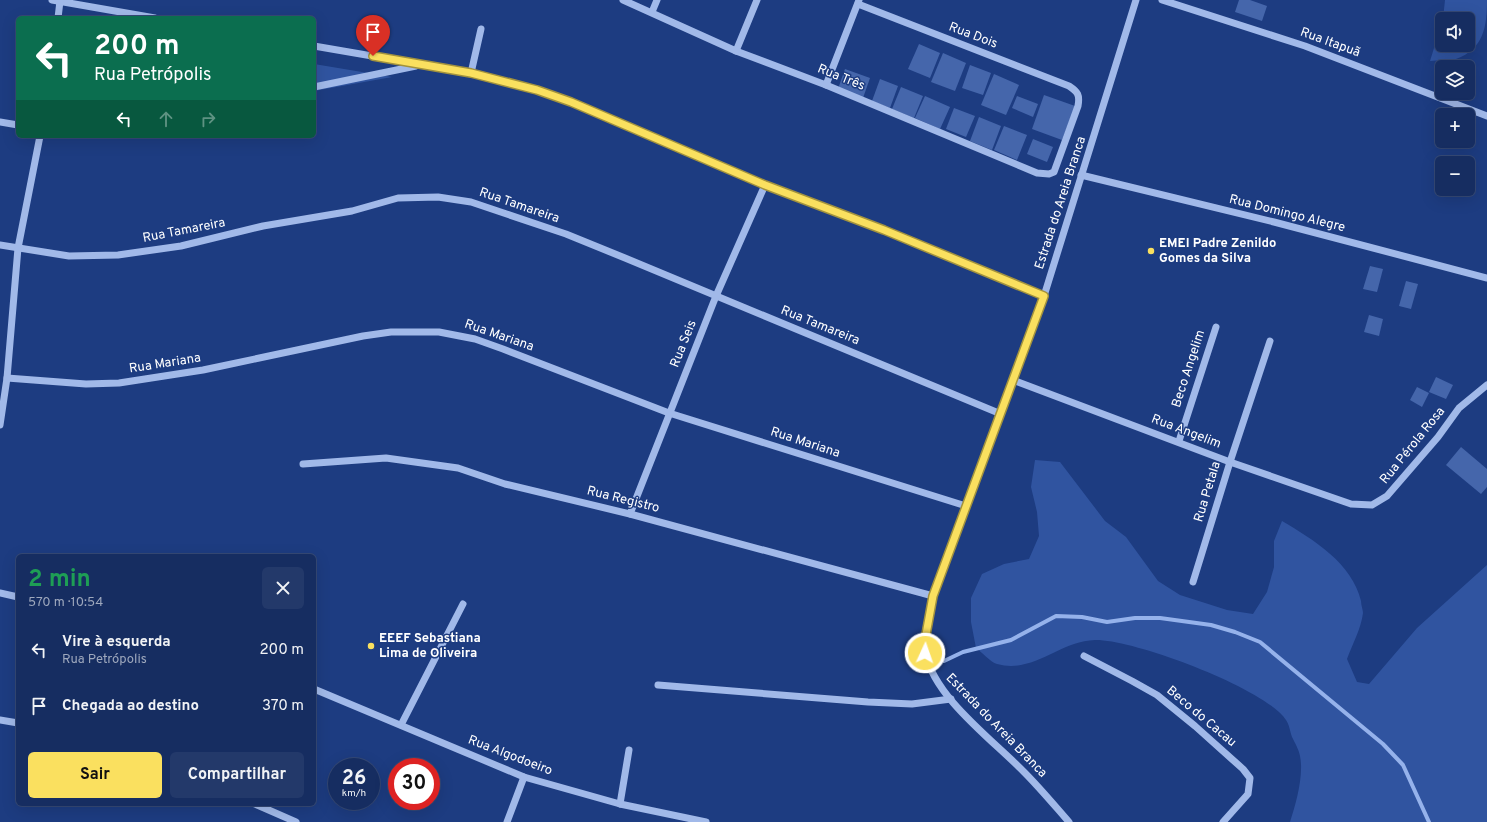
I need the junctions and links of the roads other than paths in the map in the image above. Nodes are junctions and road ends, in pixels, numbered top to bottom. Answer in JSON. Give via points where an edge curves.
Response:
{"nodes":[{"id":1,"x":52,"y":0,"type":"edge"},
{"id":2,"x":623,"y":0,"type":"edge"},
{"id":3,"x":657,"y":0,"type":"edge"},
{"id":4,"x":757,"y":0,"type":"edge"},
{"id":5,"x":1136,"y":0,"type":"edge"},
{"id":6,"x":1162,"y":0,"type":"edge"},
{"id":7,"x":60,"y":1,"type":"junction"},
{"id":8,"x":858,"y":2,"type":"edge"},
{"id":9,"x":652,"y":12,"type":"junction"},
{"id":10,"x":58,"y":16,"type":"edge"},
{"id":11,"x":144,"y":16,"type":"edge"},
{"id":12,"x":481,"y":29,"type":"dead end"},
{"id":13,"x":316,"y":46,"type":"edge"},
{"id":14,"x":736,"y":50,"type":"junction"},
{"id":15,"x":422,"y":64,"type":"junction"},
{"id":16,"x":471,"y":73,"type":"junction"},
{"id":17,"x":826,"y":85,"type":"junction"},
{"id":18,"x":316,"y":87,"type":"edge"},
{"id":19,"x":1487,"y":116,"type":"edge"},
{"id":20,"x":0,"y":122,"type":"edge"},
{"id":21,"x":16,"y":125,"type":"edge"},
{"id":22,"x":40,"y":138,"type":"edge"},
{"id":23,"x":1051,"y":173,"type":"joint"},
{"id":24,"x":1082,"y":175,"type":"junction"},
{"id":25,"x":765,"y":185,"type":"junction"},
{"id":26,"x":0,"y":245,"type":"edge"},
{"id":27,"x":18,"y":248,"type":"junction"},
{"id":28,"x":1487,"y":278,"type":"edge"},
{"id":29,"x":716,"y":296,"type":"junction"},
{"id":30,"x":1044,"y":296,"type":"junction"},
{"id":31,"x":1216,"y":327,"type":"dead end"},
{"id":32,"x":1270,"y":341,"type":"dead end"},
{"id":33,"x":7,"y":378,"type":"junction"},
{"id":34,"x":1013,"y":380,"type":"junction"},
{"id":35,"x":1487,"y":385,"type":"edge"},
{"id":36,"x":669,"y":413,"type":"junction"},
{"id":37,"x":1001,"y":414,"type":"junction"},
{"id":38,"x":0,"y":425,"type":"edge"},
{"id":39,"x":1179,"y":441,"type":"junction"},
{"id":40,"x":1230,"y":462,"type":"junction"},
{"id":41,"x":303,"y":464,"type":"dead end"},
{"id":42,"x":1351,"y":504,"type":"joint"},
{"id":43,"x":966,"y":506,"type":"junction"},
{"id":44,"x":630,"y":514,"type":"junction"},
{"id":45,"x":1193,"y":582,"type":"dead end"},
{"id":46,"x":0,"y":593,"type":"edge"},
{"id":47,"x":933,"y":596,"type":"junction"},
{"id":48,"x":16,"y":597,"type":"edge"},
{"id":49,"x":463,"y":604,"type":"dead end"},
{"id":50,"x":1084,"y":656,"type":"dead end"},
{"id":51,"x":658,"y":685,"type":"dead end"},
{"id":52,"x":316,"y":690,"type":"edge"},
{"id":53,"x":951,"y":699,"type":"junction"},
{"id":54,"x":0,"y":720,"type":"edge"},
{"id":55,"x":16,"y":723,"type":"edge"},
{"id":56,"x":401,"y":725,"type":"junction"},
{"id":57,"x":629,"y":750,"type":"dead end"},
{"id":58,"x":524,"y":777,"type":"junction"},
{"id":59,"x":620,"y":804,"type":"junction"},
{"id":60,"x":260,"y":806,"type":"edge"},
{"id":61,"x":296,"y":822,"type":"edge"},
{"id":62,"x":507,"y":822,"type":"edge"},
{"id":63,"x":706,"y":822,"type":"edge"},
{"id":64,"x":1069,"y":822,"type":"edge"},
{"id":65,"x":1223,"y":822,"type":"edge"}],
"edges":[{"from":1,"to":7,"type":"street"},
{"from":2,"to":9,"type":"street","name":"Rua Três"},
{"from":3,"to":9,"type":"street"},
{"from":4,"to":14,"type":"street"},
{"from":5,"to":24,"type":"street","name":"Estrada do Areia Branca"},
{"from":6,"to":19,"type":"street","name":"Rua Itapuã","via":[[1305,46]]},
{"from":7,"to":10,"type":"street"},
{"from":7,"to":11,"type":"street"},
{"from":8,"to":17,"type":"street"},
{"from":8,"to":23,"type":"street","name":"Rua Dois","via":[[1069,86],[1078,94],[1079,100],[1058,164]]},
{"from":9,"to":14,"type":"street","name":"Rua Três"},
{"from":12,"to":16,"type":"street"},
{"from":13,"to":15,"type":"street"},
{"from":14,"to":17,"type":"street","name":"Rua Três"},
{"from":15,"to":16,"type":"street"},
{"from":15,"to":18,"type":"street"},
{"from":16,"to":25,"type":"street","via":[[537,90],[571,102]]},
{"from":17,"to":23,"type":"street","name":"Rua Três","via":[[1038,173]]},
{"from":20,"to":21,"type":"street"},
{"from":22,"to":27,"type":"street"},
{"from":24,"to":28,"type":"street","name":"Rua Domingo Alegre"},
{"from":24,"to":30,"type":"street","name":"Estrada do Areia Branca"},
{"from":25,"to":29,"type":"street","name":"Rua Seis"},
{"from":25,"to":30,"type":"street","via":[[884,230]]},
{"from":26,"to":27,"type":"street","name":"Rua Tamareira"},
{"from":27,"to":29,"type":"street","name":"Rua Tamareira","via":[[69,256],[118,255],[181,246],[263,226],[352,211],[398,198],[438,197],[471,202],[566,234]]},
{"from":27,"to":33,"type":"street"},
{"from":29,"to":36,"type":"street","name":"Rua Seis"},
{"from":29,"to":37,"type":"street","name":"Rua Tamareira"},
{"from":30,"to":34,"type":"street","name":"Estrada do Areia Branca"},
{"from":31,"to":39,"type":"street","name":"Beco Angelim"},
{"from":32,"to":40,"type":"street","name":"Rua Petala"},
{"from":33,"to":36,"type":"street","name":"Rua Mariana","via":[[86,384],[119,383],[203,370],[363,336],[391,332],[439,332],[475,339]]},
{"from":33,"to":38,"type":"street"},
{"from":34,"to":37,"type":"street","name":"Estrada do Areia Branca"},
{"from":34,"to":39,"type":"street","name":"Rua Angelim"},
{"from":35,"to":42,"type":"street","name":"Rua Pérola Rosa","via":[[1459,408],[1388,496],[1372,505]]},
{"from":36,"to":43,"type":"street","name":"Rua Mariana"},
{"from":36,"to":44,"type":"street","name":"Rua Seis"},
{"from":37,"to":43,"type":"street","name":"Estrada do Areia Branca"},
{"from":39,"to":40,"type":"street","name":"Rua Angelim"},
{"from":40,"to":42,"type":"street","name":"Rua Angelim"},
{"from":40,"to":45,"type":"street","name":"Rua Petala"},
{"from":41,"to":44,"type":"street","name":"Rua Registro","via":[[386,458],[408,460],[458,468],[505,484]]},
{"from":43,"to":47,"type":"street","name":"Estrada do Areia Branca"},
{"from":44,"to":47,"type":"street","name":"Rua Registro"},
{"from":46,"to":48,"type":"street"},
{"from":47,"to":53,"type":"street","name":"Estrada do Areia Branca","via":[[925,653],[935,680]]},
{"from":49,"to":56,"type":"street"},
{"from":50,"to":65,"type":"street","name":"Beco do Cacau","via":[[1157,695],[1243,769],[1250,778],[1248,794]]},
{"from":51,"to":53,"type":"street","via":[[868,702],[912,704]]},
{"from":52,"to":56,"type":"street","name":"Rua Algodoeiro"},
{"from":53,"to":64,"type":"street","name":"Estrada do Areia Branca","via":[[1024,772]]},
{"from":54,"to":55,"type":"street"},
{"from":56,"to":58,"type":"street","name":"Rua Algodoeiro"},
{"from":57,"to":59,"type":"street"},
{"from":58,"to":59,"type":"street","name":"Rua Algodoeiro"},
{"from":58,"to":62,"type":"street"},
{"from":59,"to":63,"type":"street","name":"Rua Algodoeiro"},
{"from":60,"to":61,"type":"street"}]}
